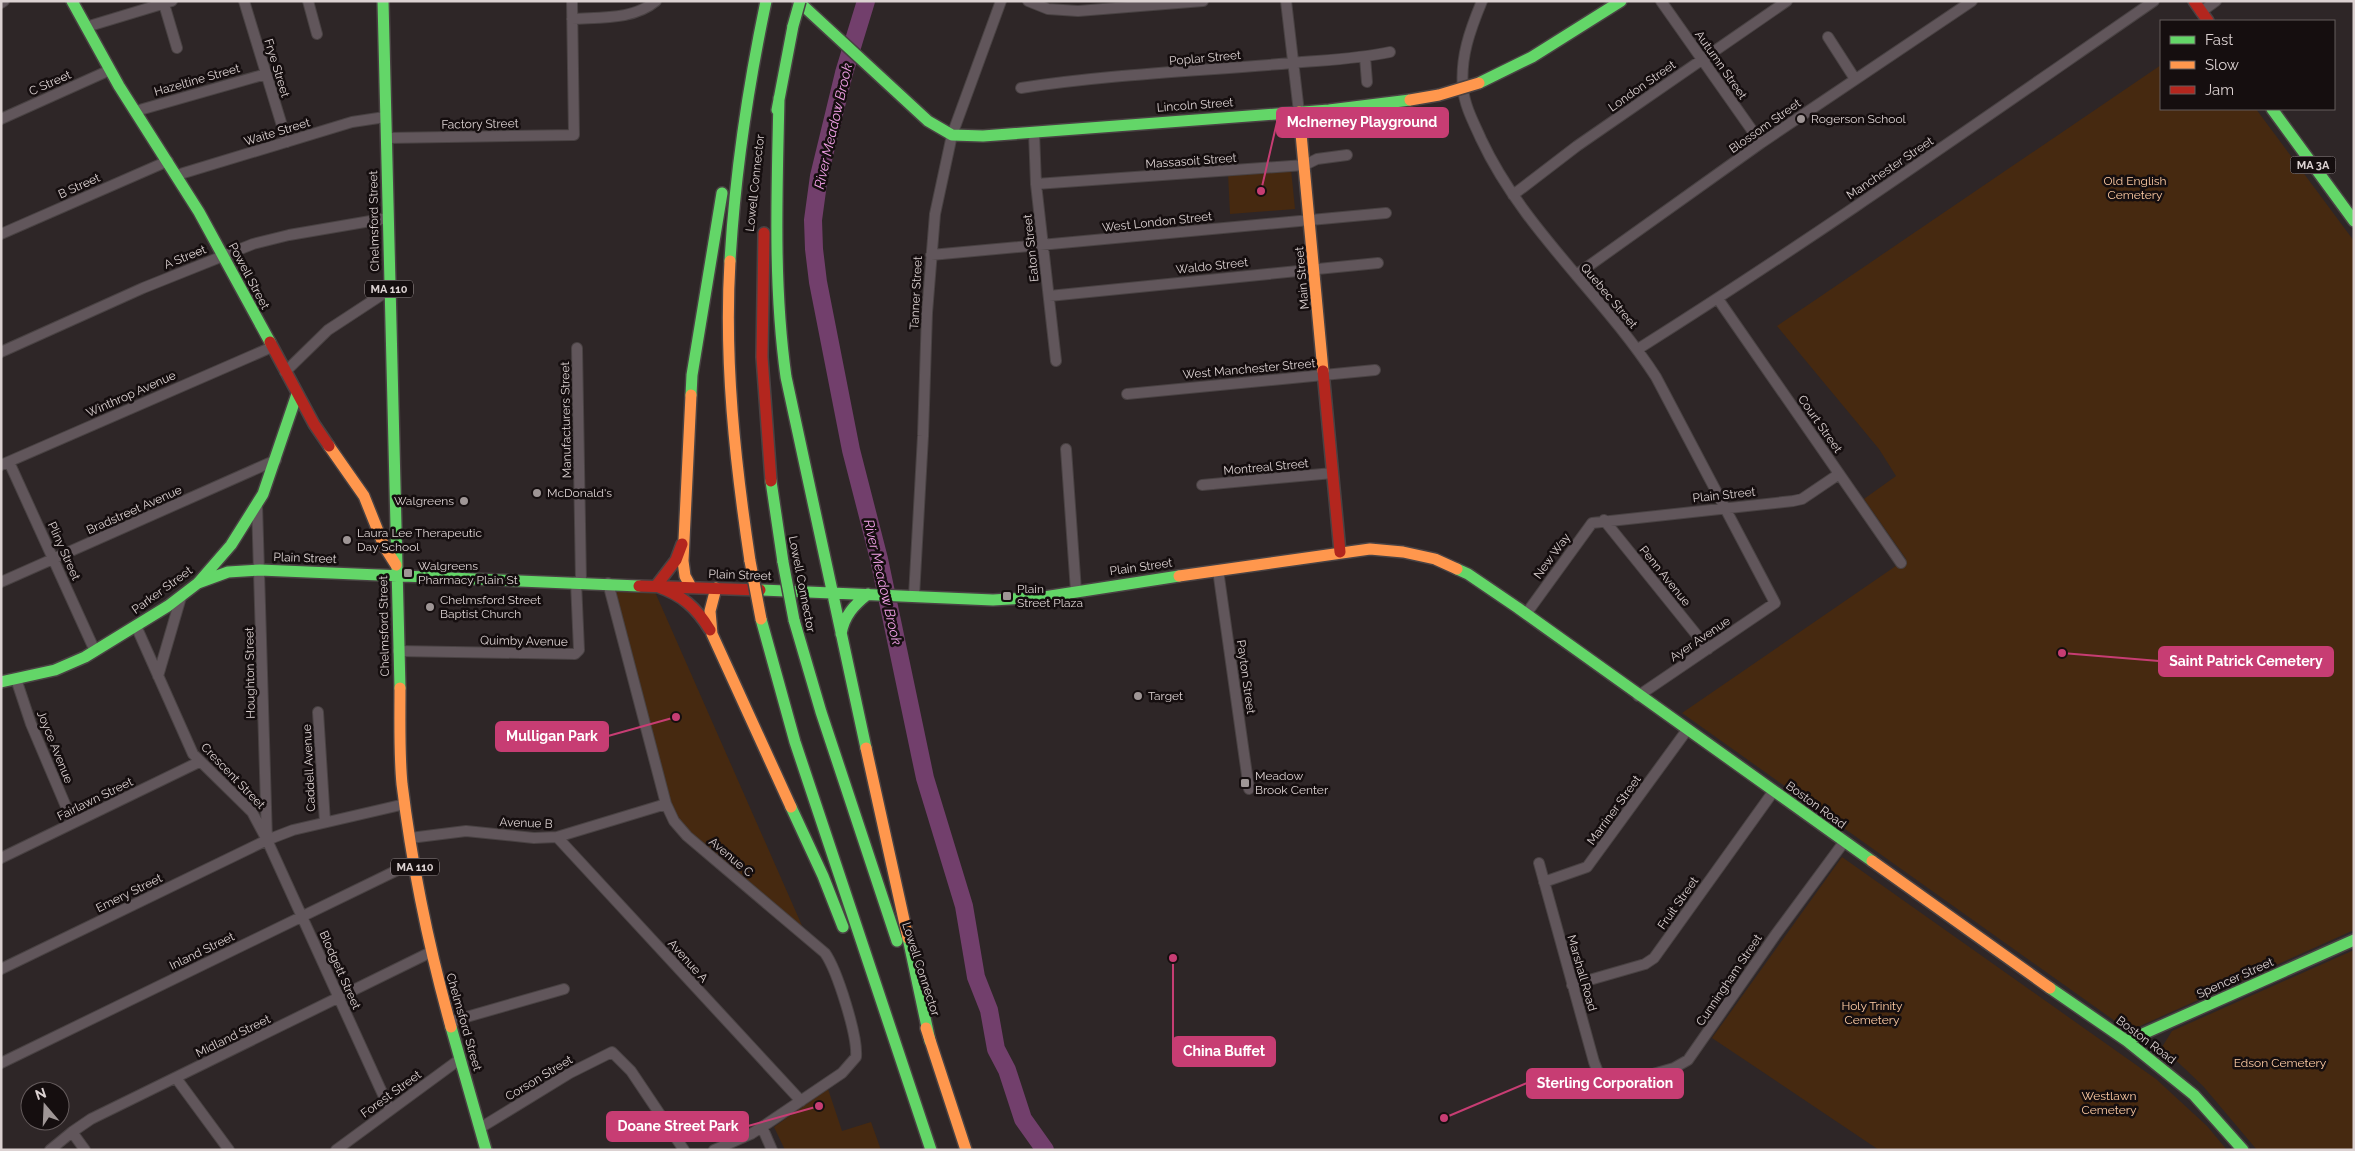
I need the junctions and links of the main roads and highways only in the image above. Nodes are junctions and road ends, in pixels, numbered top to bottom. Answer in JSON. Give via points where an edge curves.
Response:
{"nodes":[{"id":1,"x":382,"y":1,"type":"edge"},
{"id":2,"x":766,"y":1,"type":"edge"},
{"id":3,"x":799,"y":1,"type":"edge"},
{"id":4,"x":1621,"y":1,"type":"edge"},
{"id":5,"x":2194,"y":1,"type":"edge"},
{"id":6,"x":72,"y":2,"type":"edge"},
{"id":7,"x":2205,"y":17,"type":"edge"},
{"id":8,"x":755,"y":52,"type":"junction"},
{"id":9,"x":779,"y":98,"type":"junction"},
{"id":10,"x":2273,"y":110,"type":"edge"},
{"id":11,"x":1299,"y":112,"type":"junction"},
{"id":12,"x":728,"y":154,"type":"dead end"},
{"id":13,"x":724,"y":180,"type":"dead end"},
{"id":14,"x":2354,"y":222,"type":"edge"},
{"id":15,"x":297,"y":394,"type":"junction"},
{"id":16,"x":684,"y":539,"type":"junction"},
{"id":17,"x":1340,"y":552,"type":"junction"},
{"id":18,"x":396,"y":571,"type":"junction"},
{"id":19,"x":198,"y":584,"type":"junction"},
{"id":20,"x":656,"y":586,"type":"junction"},
{"id":21,"x":691,"y":587,"type":"junction"},
{"id":22,"x":716,"y":588,"type":"junction"},
{"id":23,"x":831,"y":592,"type":"junction"},
{"id":24,"x":868,"y":594,"type":"junction"},
{"id":25,"x":712,"y":634,"type":"junction"},
{"id":26,"x":841,"y":634,"type":"junction"},
{"id":27,"x":1,"y":682,"type":"edge"},
{"id":28,"x":2354,"y":940,"type":"edge"},
{"id":29,"x":930,"y":1040,"type":"junction"},
{"id":30,"x":2127,"y":1042,"type":"junction"},
{"id":31,"x":898,"y":1052,"type":"junction"},
{"id":32,"x":486,"y":1150,"type":"edge"},
{"id":33,"x":931,"y":1150,"type":"edge"},
{"id":34,"x":966,"y":1150,"type":"edge"},
{"id":35,"x":2243,"y":1150,"type":"edge"}],
"edges":[{"from":1,"to":18,"type":"main road","name":"Chelmsford Street","number":"MA 110"},
{"from":2,"to":8,"type":"main road","name":"Lowell Connector"},
{"from":3,"to":9,"type":"main road","name":"Lowell Connector","bridge":true},
{"from":3,"to":11,"type":"main road","name":"Lincoln Street","via":[[922,116],[952,135],[983,136]]},
{"from":4,"to":11,"type":"main road","name":"Lincoln Street","bridge":true,"via":[[1532,57],[1479,83],[1410,100]]},
{"from":5,"to":7,"type":"main road"},
{"from":6,"to":15,"type":"main road","name":"Powell Street","via":[[110,70],[177,175]]},
{"from":8,"to":12,"type":"main road","via":[[741,95]]},
{"from":8,"to":31,"type":"main road","name":"Lowell Connector","bridge":true,"via":[[737,163],[729,282],[729,366],[741,504],[761,619],[784,705]]},
{"from":9,"to":23,"type":"main road","via":[[776,279],[779,329],[789,396]]},
{"from":9,"to":29,"type":"main road","name":"Lowell Connector","bridge":true,"via":[[768,177],[762,349],[768,461],[783,562],[794,620],[821,712]]},
{"from":10,"to":14,"type":"main road","number":"MA 3A"},
{"from":11,"to":17,"type":"main road","name":"Main Street"},
{"from":13,"to":16,"type":"main road","via":[[692,374]]},
{"from":15,"to":18,"type":"main road","name":"Powell Street","via":[[364,496]]},
{"from":15,"to":19,"type":"main road","name":"Parker Street","via":[[268,484],[221,559]]},
{"from":16,"to":20,"type":"main road","via":[[676,560]]},
{"from":16,"to":21,"type":"main road","via":[[684,571]]},
{"from":17,"to":24,"type":"main road","name":"Plain Street","via":[[1020,599]]},
{"from":17,"to":30,"type":"main road","name":"Boston Road","via":[[1370,549],[1403,552],[1436,559],[1468,574]]},
{"from":18,"to":19,"type":"main road","name":"Plain Street","via":[[228,572]]},
{"from":18,"to":20,"type":"main road","name":"Plain Street"},
{"from":18,"to":32,"type":"main road","name":"Chelmsford Street","number":"MA 110","via":[[401,764],[410,838],[431,952]]},
{"from":19,"to":27,"type":"main road","name":"Parker Street","via":[[96,651],[54,670]]},
{"from":20,"to":21,"type":"main road","name":"Plain Street"},
{"from":20,"to":25,"type":"main road","via":[[685,597],[700,613]]},
{"from":21,"to":22,"type":"main road","name":"Plain Street"},
{"from":22,"to":23,"type":"main road","name":"Plain Street"},
{"from":22,"to":25,"type":"main road","via":[[710,612]]},
{"from":23,"to":24,"type":"main road","name":"Plain Street"},
{"from":23,"to":26,"type":"main road"},
{"from":24,"to":26,"type":"main road","via":[[845,618]]},
{"from":25,"to":31,"type":"main road","via":[[823,876]]},
{"from":26,"to":29,"type":"main road"},
{"from":28,"to":30,"type":"main road","name":"Spencer Street"},
{"from":29,"to":34,"type":"main road","name":"Lowell Connector"},
{"from":30,"to":35,"type":"main road","name":"Boston Road","via":[[2194,1095]]},
{"from":31,"to":33,"type":"main road","name":"Lowell Connector"}]}
